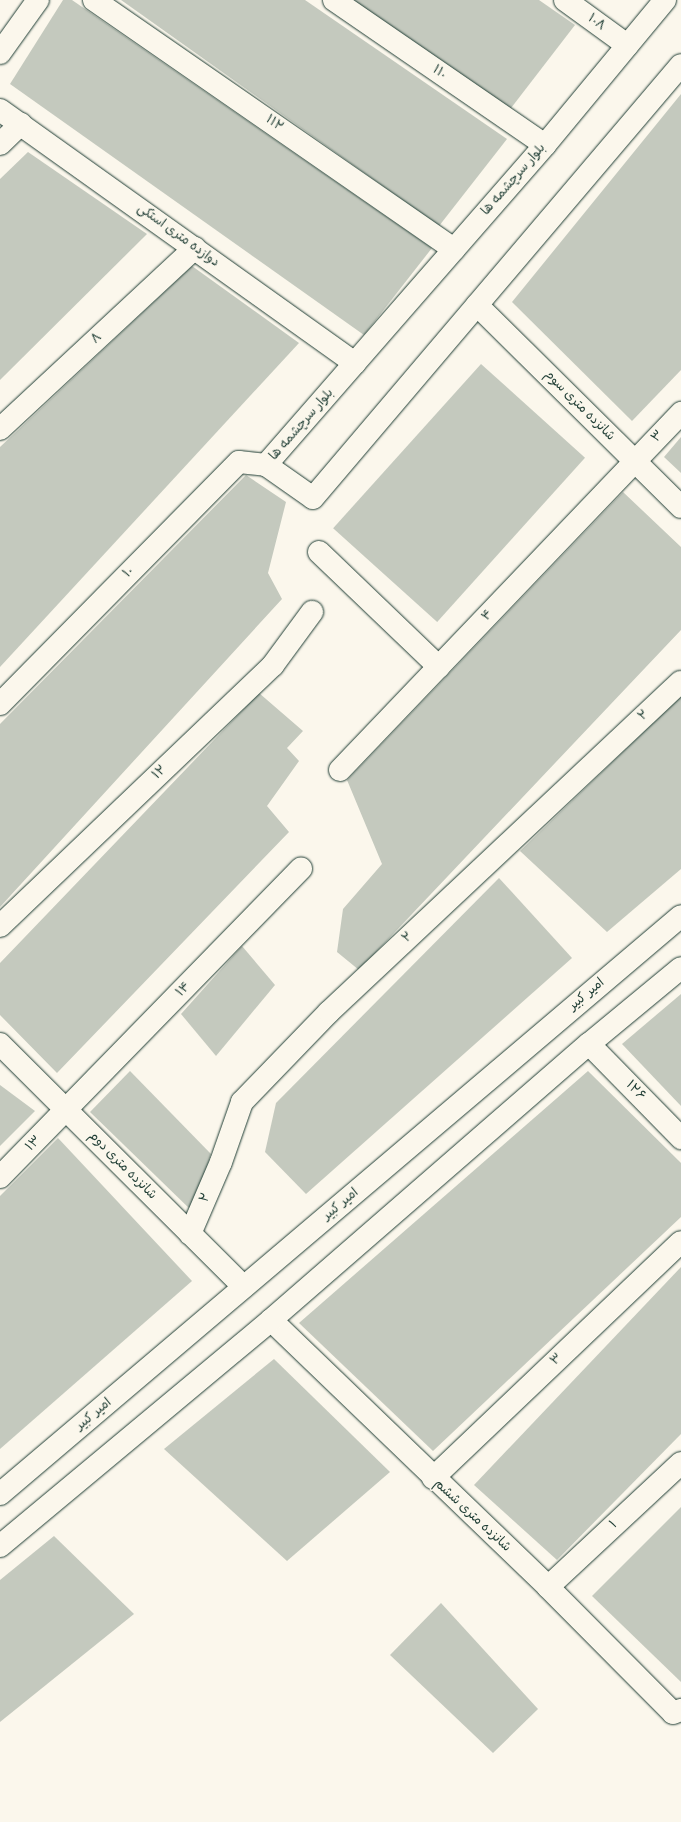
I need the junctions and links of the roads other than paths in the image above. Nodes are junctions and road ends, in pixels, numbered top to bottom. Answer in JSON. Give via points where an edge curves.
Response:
{"nodes":[{"id":1,"x":38,"y":0,"type":"edge"},
{"id":2,"x":94,"y":0,"type":"edge"},
{"id":3,"x":334,"y":0,"type":"edge"},
{"id":4,"x":565,"y":0,"type":"edge"},
{"id":5,"x":665,"y":0,"type":"edge"},
{"id":6,"x":628,"y":45,"type":"junction"},
{"id":7,"x":0,"y":53,"type":"edge"},
{"id":8,"x":681,"y":65,"type":"edge"},
{"id":9,"x":0,"y":110,"type":"edge"},
{"id":10,"x":21,"y":124,"type":"junction"},
{"id":11,"x":0,"y":144,"type":"edge"},
{"id":12,"x":545,"y":145,"type":"junction"},
{"id":13,"x":195,"y":248,"type":"junction"},
{"id":14,"x":454,"y":249,"type":"junction"},
{"id":15,"x":477,"y":305,"type":"junction"},
{"id":16,"x":355,"y":363,"type":"junction"},
{"id":17,"x":681,"y":413,"type":"edge"},
{"id":18,"x":0,"y":429,"type":"edge"},
{"id":19,"x":636,"y":462,"type":"junction"},
{"id":20,"x":266,"y":465,"type":"junction"},
{"id":21,"x":681,"y":507,"type":"edge"},
{"id":22,"x":319,"y":552,"type":"dead end"},
{"id":23,"x":312,"y":612,"type":"dead end"},
{"id":24,"x":439,"y":667,"type":"junction"},
{"id":25,"x":681,"y":682,"type":"edge"},
{"id":26,"x":0,"y":704,"type":"edge"},
{"id":27,"x":340,"y":770,"type":"dead end"},
{"id":28,"x":301,"y":869,"type":"dead end"},
{"id":29,"x":681,"y":916,"type":"edge"},
{"id":30,"x":0,"y":926,"type":"edge"},
{"id":31,"x":681,"y":968,"type":"edge"},
{"id":32,"x":0,"y":1044,"type":"edge"},
{"id":33,"x":589,"y":1044,"type":"junction"},
{"id":34,"x":68,"y":1111,"type":"junction"},
{"id":35,"x":681,"y":1138,"type":"edge"},
{"id":36,"x":0,"y":1177,"type":"edge"},
{"id":37,"x":190,"y":1234,"type":"junction"},
{"id":38,"x":681,"y":1242,"type":"edge"},
{"id":39,"x":244,"y":1287,"type":"junction"},
{"id":40,"x":271,"y":1320,"type":"junction"},
{"id":41,"x":681,"y":1463,"type":"edge"},
{"id":42,"x":433,"y":1478,"type":"junction"},
{"id":43,"x":0,"y":1494,"type":"edge"},
{"id":44,"x":0,"y":1546,"type":"edge"},
{"id":45,"x":548,"y":1587,"type":"junction"},
{"id":46,"x":677,"y":1711,"type":"edge"}],
"edges":[{"from":1,"to":7,"type":"street"},
{"from":2,"to":14,"type":"street","name":"۱۱۲"},
{"from":3,"to":12,"type":"street","name":"۱۱۰"},
{"from":4,"to":6,"type":"street","name":"۱۰۸"},
{"from":5,"to":6,"type":"street","name":"بلوار سرچشمه ها"},
{"from":6,"to":12,"type":"street","name":"بلوار سرچشمه ها"},
{"from":8,"to":15,"type":"street","name":"بلوار سرچشمه ها"},
{"from":9,"to":10,"type":"street","name":"دوازده متری استکی"},
{"from":10,"to":11,"type":"street"},
{"from":10,"to":13,"type":"street","name":"دوازده متری استکی"},
{"from":12,"to":14,"type":"street","name":"بلوار سرچشمه ها"},
{"from":13,"to":16,"type":"street","name":"دوازده متری استکی"},
{"from":13,"to":18,"type":"street","name":"۸"},
{"from":14,"to":16,"type":"street","name":"بلوار سرچشمه ها"},
{"from":15,"to":19,"type":"street","name":"شانزده متری سوم"},
{"from":15,"to":20,"type":"street","name":"بلوار سرچشمه ها","via":[[313,498]]},
{"from":16,"to":20,"type":"street","name":"بلوار سرچشمه ها"},
{"from":17,"to":19,"type":"street","name":"۳"},
{"from":19,"to":21,"type":"street","name":"شانزده متری سوم"},
{"from":19,"to":24,"type":"street","name":"۴"},
{"from":20,"to":26,"type":"street","name":"۱۰","via":[[238,462]]},
{"from":22,"to":24,"type":"street"},
{"from":23,"to":30,"type":"street","name":"۱۲","via":[[272,665]]},
{"from":24,"to":27,"type":"street","name":"۴"},
{"from":25,"to":37,"type":"street","name":"۲","via":[[329,1012],[242,1102],[221,1162]]},
{"from":28,"to":34,"type":"street","name":"۱۴"},
{"from":29,"to":39,"type":"street","name":"امیر کبیر"},
{"from":31,"to":33,"type":"street"},
{"from":32,"to":34,"type":"street","name":"شانزده متری دوم"},
{"from":33,"to":35,"type":"street","name":"۱۲۶"},
{"from":33,"to":40,"type":"street"},
{"from":34,"to":36,"type":"street","name":"۱۳"},
{"from":34,"to":37,"type":"street","name":"شانزده متری دوم"},
{"from":37,"to":39,"type":"street","name":"شانزده متری دوم"},
{"from":38,"to":42,"type":"street","name":"۳"},
{"from":39,"to":43,"type":"street","name":"امیر کبیر"},
{"from":40,"to":42,"type":"street","name":"شانزده متری ششم"},
{"from":40,"to":44,"type":"street"},
{"from":41,"to":45,"type":"street","name":"۱"},
{"from":42,"to":45,"type":"street","name":"شانزده متری ششم"},
{"from":45,"to":46,"type":"street","name":"شانزده متری ششم"}]}
